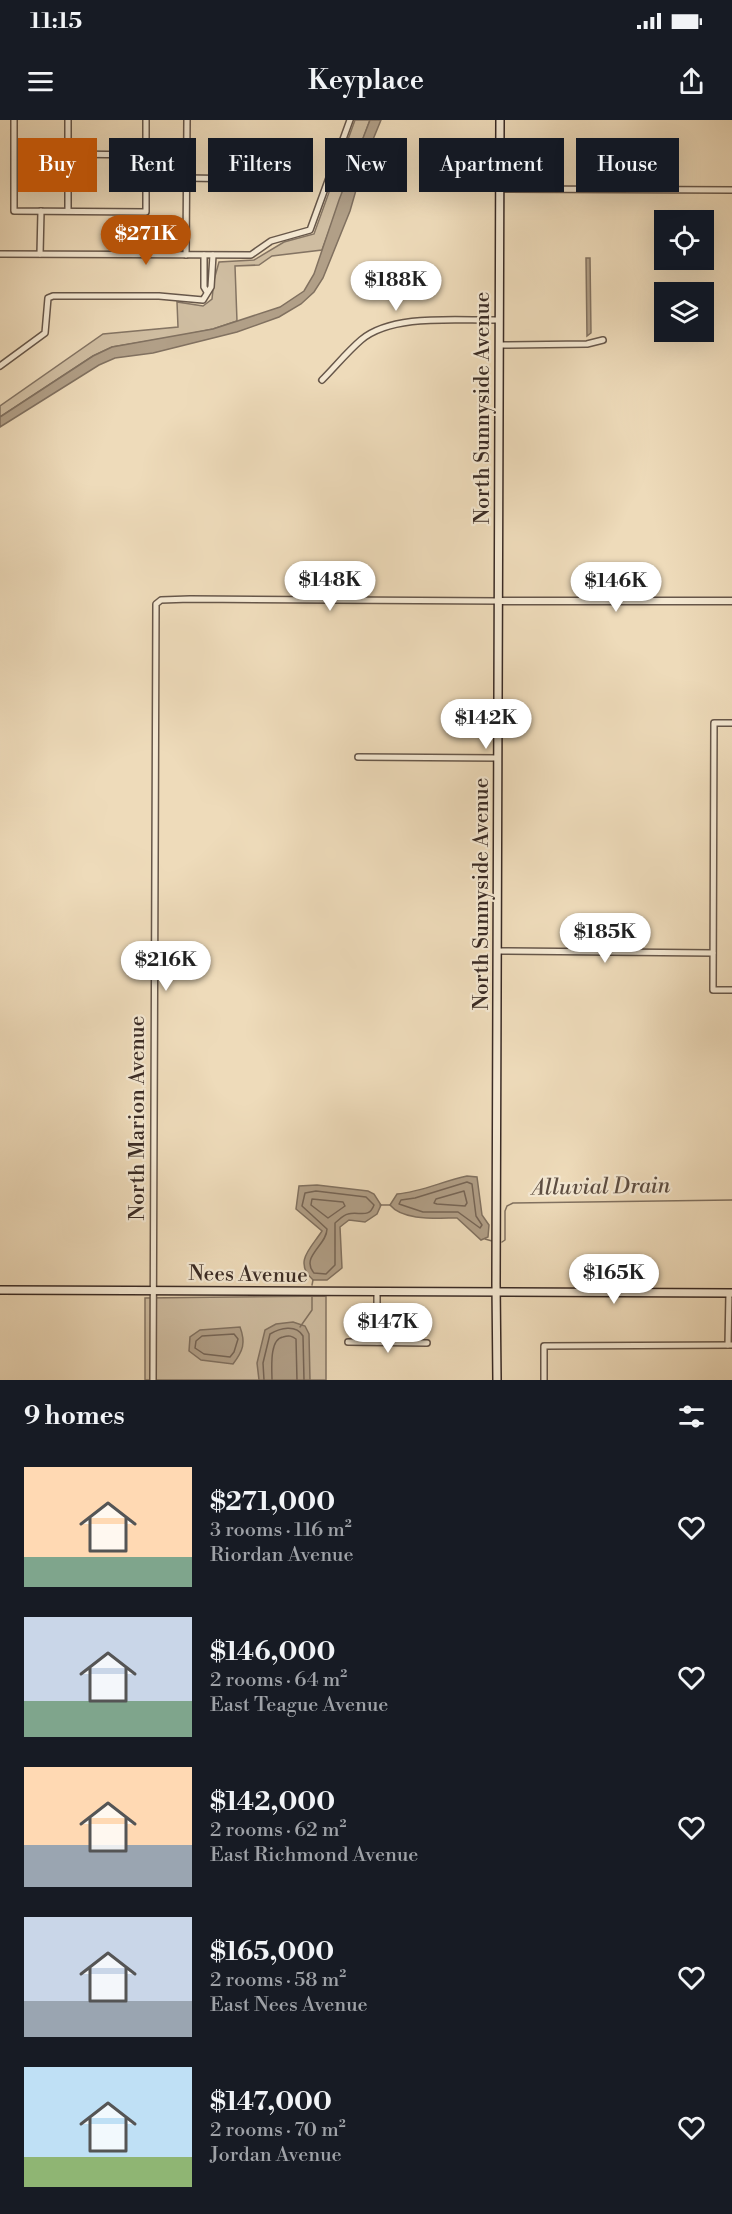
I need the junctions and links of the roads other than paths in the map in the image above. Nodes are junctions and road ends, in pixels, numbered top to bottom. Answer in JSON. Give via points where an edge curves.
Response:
{"nodes":[{"id":1,"x":14,"y":120,"type":"edge"},
{"id":2,"x":68,"y":120,"type":"edge"},
{"id":3,"x":146,"y":120,"type":"edge"},
{"id":4,"x":187,"y":120,"type":"edge"},
{"id":5,"x":350,"y":120,"type":"edge"},
{"id":6,"x":500,"y":120,"type":"edge"},
{"id":7,"x":68,"y":138,"type":"edge"},
{"id":8,"x":146,"y":138,"type":"edge"},
{"id":9,"x":187,"y":138,"type":"edge"},
{"id":10,"x":500,"y":138,"type":"edge"},
{"id":11,"x":564,"y":189,"type":"edge"},
{"id":12,"x":732,"y":190,"type":"edge"},
{"id":13,"x":68,"y":192,"type":"edge"},
{"id":14,"x":146,"y":192,"type":"edge"},
{"id":15,"x":186,"y":192,"type":"edge"},
{"id":16,"x":500,"y":192,"type":"edge"},
{"id":17,"x":41,"y":211,"type":"junction"},
{"id":18,"x":68,"y":212,"type":"junction"},
{"id":19,"x":0,"y":254,"type":"edge"},
{"id":20,"x":40,"y":254,"type":"junction"},
{"id":21,"x":186,"y":255,"type":"junction"},
{"id":22,"x":204,"y":255,"type":"junction"},
{"id":23,"x":213,"y":255,"type":"junction"},
{"id":24,"x":208,"y":277,"type":"junction"},
{"id":25,"x":500,"y":320,"type":"junction"},
{"id":26,"x":603,"y":340,"type":"dead end"},
{"id":27,"x":500,"y":345,"type":"junction"},
{"id":28,"x":0,"y":366,"type":"edge"},
{"id":29,"x":322,"y":380,"type":"dead end"},
{"id":30,"x":499,"y":601,"type":"junction"},
{"id":31,"x":732,"y":601,"type":"edge"},
{"id":32,"x":732,"y":723,"type":"edge"},
{"id":33,"x":358,"y":757,"type":"dead end"},
{"id":34,"x":498,"y":758,"type":"junction"},
{"id":35,"x":498,"y":951,"type":"junction"},
{"id":36,"x":713,"y":953,"type":"junction"},
{"id":37,"x":732,"y":990,"type":"edge"},
{"id":38,"x":0,"y":1290,"type":"edge"},
{"id":39,"x":154,"y":1290,"type":"junction"},
{"id":40,"x":496,"y":1292,"type":"junction"},
{"id":41,"x":376,"y":1293,"type":"junction"},
{"id":42,"x":730,"y":1293,"type":"edge"},
{"id":43,"x":348,"y":1342,"type":"dead end"},
{"id":44,"x":377,"y":1342,"type":"junction"},
{"id":45,"x":427,"y":1343,"type":"dead end"},
{"id":46,"x":730,"y":1345,"type":"edge"},
{"id":47,"x":153,"y":1380,"type":"edge"},
{"id":48,"x":497,"y":1380,"type":"edge"},
{"id":49,"x":544,"y":1380,"type":"edge"}],
"edges":[{"from":1,"to":17,"type":"street","via":[[14,211]]},
{"from":2,"to":7,"type":"street"},
{"from":3,"to":8,"type":"street"},
{"from":4,"to":9,"type":"street"},
{"from":5,"to":23,"type":"street","via":[[310,230],[271,241],[251,255]]},
{"from":6,"to":10,"type":"main road","name":"North Sunnyside Avenue"},
{"from":11,"to":12,"type":"street"},
{"from":13,"to":18,"type":"street"},
{"from":14,"to":18,"type":"street","via":[[146,212]]},
{"from":15,"to":21,"type":"street"},
{"from":16,"to":25,"type":"main road","name":"North Sunnyside Avenue"},
{"from":17,"to":18,"type":"street"},
{"from":17,"to":20,"type":"street"},
{"from":19,"to":20,"type":"street"},
{"from":20,"to":21,"type":"street"},
{"from":21,"to":22,"type":"street"},
{"from":22,"to":23,"type":"street"},
{"from":22,"to":24,"type":"street"},
{"from":23,"to":24,"type":"street","via":[[213,273]]},
{"from":24,"to":28,"type":"street","via":[[203,300],[159,296],[48,298],[45,333]]},
{"from":25,"to":27,"type":"main road","name":"North Sunnyside Avenue"},
{"from":25,"to":29,"type":"street","via":[[404,322],[385,326],[362,339]]},
{"from":26,"to":27,"type":"street","via":[[587,344]]},
{"from":27,"to":30,"type":"main road","name":"North Sunnyside Avenue"},
{"from":30,"to":31,"type":"street"},
{"from":30,"to":34,"type":"main road","name":"North Sunnyside Avenue"},
{"from":30,"to":39,"type":"street","name":"North Marion Avenue","via":[[190,599],[161,600],[156,604]]},
{"from":32,"to":36,"type":"street","via":[[714,723]]},
{"from":33,"to":34,"type":"street"},
{"from":34,"to":35,"type":"main road","name":"North Sunnyside Avenue"},
{"from":35,"to":36,"type":"street"},
{"from":35,"to":40,"type":"main road","name":"North Sunnyside Avenue"},
{"from":36,"to":37,"type":"street","via":[[713,990]]},
{"from":38,"to":39,"type":"main road","name":"Nees Avenue"},
{"from":39,"to":41,"type":"main road","name":"Nees Avenue"},
{"from":39,"to":47,"type":"street","name":"North Marion Avenue"},
{"from":40,"to":41,"type":"main road","name":"Nees Avenue"},
{"from":40,"to":42,"type":"main road","name":"Nees Avenue"},
{"from":40,"to":48,"type":"main road","name":"North Sunnyside Avenue"},
{"from":41,"to":44,"type":"street"},
{"from":42,"to":46,"type":"street"},
{"from":43,"to":44,"type":"street"},
{"from":44,"to":45,"type":"street"},
{"from":46,"to":49,"type":"street","via":[[544,1346]]}]}
